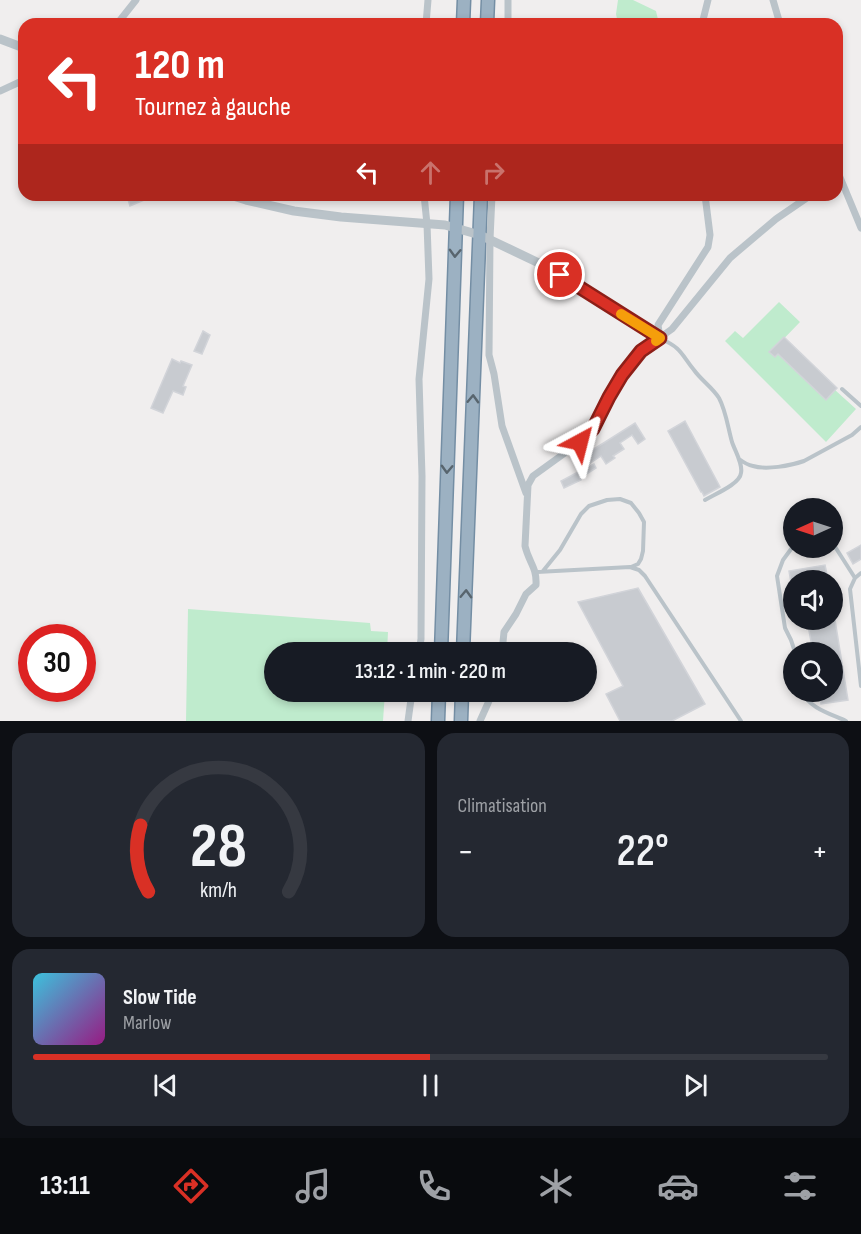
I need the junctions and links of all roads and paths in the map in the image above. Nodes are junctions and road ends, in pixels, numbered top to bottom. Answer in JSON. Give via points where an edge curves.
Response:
{"nodes":[{"id":1,"x":136,"y":0,"type":"edge"},
{"id":2,"x":428,"y":0,"type":"edge"},
{"id":3,"x":464,"y":0,"type":"edge"},
{"id":4,"x":488,"y":0,"type":"edge"},
{"id":5,"x":508,"y":0,"type":"edge"},
{"id":6,"x":708,"y":0,"type":"edge"},
{"id":7,"x":773,"y":0,"type":"edge"},
{"id":8,"x":122,"y":18,"type":"edge"},
{"id":9,"x":426,"y":18,"type":"edge"},
{"id":10,"x":463,"y":18,"type":"edge"},
{"id":11,"x":487,"y":18,"type":"edge"},
{"id":12,"x":507,"y":18,"type":"edge"},
{"id":13,"x":704,"y":18,"type":"edge"},
{"id":14,"x":778,"y":18,"type":"edge"},
{"id":15,"x":0,"y":39,"type":"edge"},
{"id":16,"x":18,"y":46,"type":"edge"},
{"id":17,"x":18,"y":83,"type":"edge"},
{"id":18,"x":0,"y":91,"type":"edge"},
{"id":19,"x":843,"y":183,"type":"edge"},
{"id":20,"x":251,"y":201,"type":"edge"},
{"id":21,"x":425,"y":201,"type":"edge"},
{"id":22,"x":457,"y":201,"type":"edge"},
{"id":23,"x":482,"y":201,"type":"edge"},
{"id":24,"x":491,"y":201,"type":"edge"},
{"id":25,"x":706,"y":201,"type":"edge"},
{"id":26,"x":802,"y":201,"type":"edge"},
{"id":27,"x":859,"y":218,"type":"edge"},
{"id":28,"x":427,"y":224,"type":"junction"},
{"id":29,"x":456,"y":227,"type":"junction"},
{"id":30,"x":861,"y":228,"type":"edge"},
{"id":31,"x":485,"y":237,"type":"junction"},
{"id":32,"x":660,"y":338,"type":"junction"},
{"id":33,"x":842,"y":388,"type":"dead end"},
{"id":34,"x":861,"y":406,"type":"edge"},
{"id":35,"x":861,"y":427,"type":"edge"},
{"id":36,"x":738,"y":459,"type":"junction"},
{"id":37,"x":528,"y":498,"type":"junction"},
{"id":38,"x":705,"y":500,"type":"dead end"},
{"id":39,"x":784,"y":558,"type":"edge"},
{"id":40,"x":842,"y":558,"type":"edge"},
{"id":41,"x":630,"y":567,"type":"junction"},
{"id":42,"x":540,"y":572,"type":"junction"},
{"id":43,"x":861,"y":573,"type":"edge"},
{"id":44,"x":855,"y":578,"type":"junction"},
{"id":45,"x":421,"y":642,"type":"edge"},
{"id":46,"x":441,"y":642,"type":"edge"},
{"id":47,"x":465,"y":642,"type":"edge"},
{"id":48,"x":503,"y":642,"type":"edge"},
{"id":49,"x":792,"y":642,"type":"edge"},
{"id":50,"x":861,"y":686,"type":"edge"},
{"id":51,"x":411,"y":702,"type":"edge"},
{"id":52,"x":439,"y":702,"type":"edge"},
{"id":53,"x":462,"y":702,"type":"edge"},
{"id":54,"x":489,"y":702,"type":"edge"},
{"id":55,"x":810,"y":702,"type":"edge"},
{"id":56,"x":408,"y":721,"type":"edge"},
{"id":57,"x":438,"y":721,"type":"edge"},
{"id":58,"x":461,"y":721,"type":"edge"},
{"id":59,"x":480,"y":721,"type":"edge"},
{"id":60,"x":741,"y":721,"type":"edge"},
{"id":61,"x":846,"y":721,"type":"edge"}],
"edges":[{"from":1,"to":8,"type":"street"},
{"from":2,"to":9,"type":"street"},
{"from":3,"to":10,"type":"highway"},
{"from":4,"to":11,"type":"highway"},
{"from":5,"to":12,"type":"street"},
{"from":6,"to":13,"type":"street"},
{"from":7,"to":14,"type":"street"},
{"from":15,"to":16,"type":"street"},
{"from":17,"to":18,"type":"street"},
{"from":19,"to":27,"type":"street"},
{"from":20,"to":28,"type":"street","via":[[341,217]]},
{"from":21,"to":28,"type":"street"},
{"from":22,"to":29,"type":"highway"},
{"from":23,"to":31,"type":"highway"},
{"from":24,"to":31,"type":"street"},
{"from":25,"to":32,"type":"street","via":[[711,235],[708,247],[658,325]]},
{"from":26,"to":32,"type":"street","via":[[730,258],[672,329]]},
{"from":27,"to":30,"type":"street"},
{"from":28,"to":29,"type":"street"},
{"from":28,"to":45,"type":"street","via":[[428,290],[419,379]]},
{"from":29,"to":31,"type":"street"},
{"from":29,"to":46,"type":"highway","one_way":true},
{"from":31,"to":32,"type":"street","via":[[543,265]]},
{"from":31,"to":37,"type":"street","via":[[489,356],[502,426]]},
{"from":47,"to":31,"type":"highway","one_way":true},
{"from":32,"to":36,"type":"lane","via":[[682,352],[718,397]]},
{"from":32,"to":37,"type":"street","via":[[641,351],[622,375],[593,429],[533,477],[528,484]]},
{"from":33,"to":34,"type":"lane"},
{"from":35,"to":36,"type":"lane","via":[[795,464],[760,468]]},
{"from":36,"to":38,"type":"lane","via":[[741,474],[737,482]]},
{"from":37,"to":42,"type":"street","via":[[525,546]]},
{"from":39,"to":49,"type":"lane","via":[[777,576],[785,628]]},
{"from":40,"to":44,"type":"lane"},
{"from":41,"to":42,"type":"lane"},
{"from":41,"to":42,"type":"lane","via":[[641,559],[644,522],[631,503],[607,500],[589,506],[581,514],[560,550]]},
{"from":41,"to":60,"type":"lane","via":[[645,576]]},
{"from":42,"to":48,"type":"street","via":[[536,585],[526,594],[504,632]]},
{"from":43,"to":44,"type":"lane"},
{"from":44,"to":50,"type":"lane","via":[[850,589]]},
{"from":51,"to":56,"type":"street"},
{"from":52,"to":57,"type":"highway"},
{"from":53,"to":58,"type":"highway"},
{"from":54,"to":59,"type":"street"},
{"from":55,"to":61,"type":"lane"}]}
